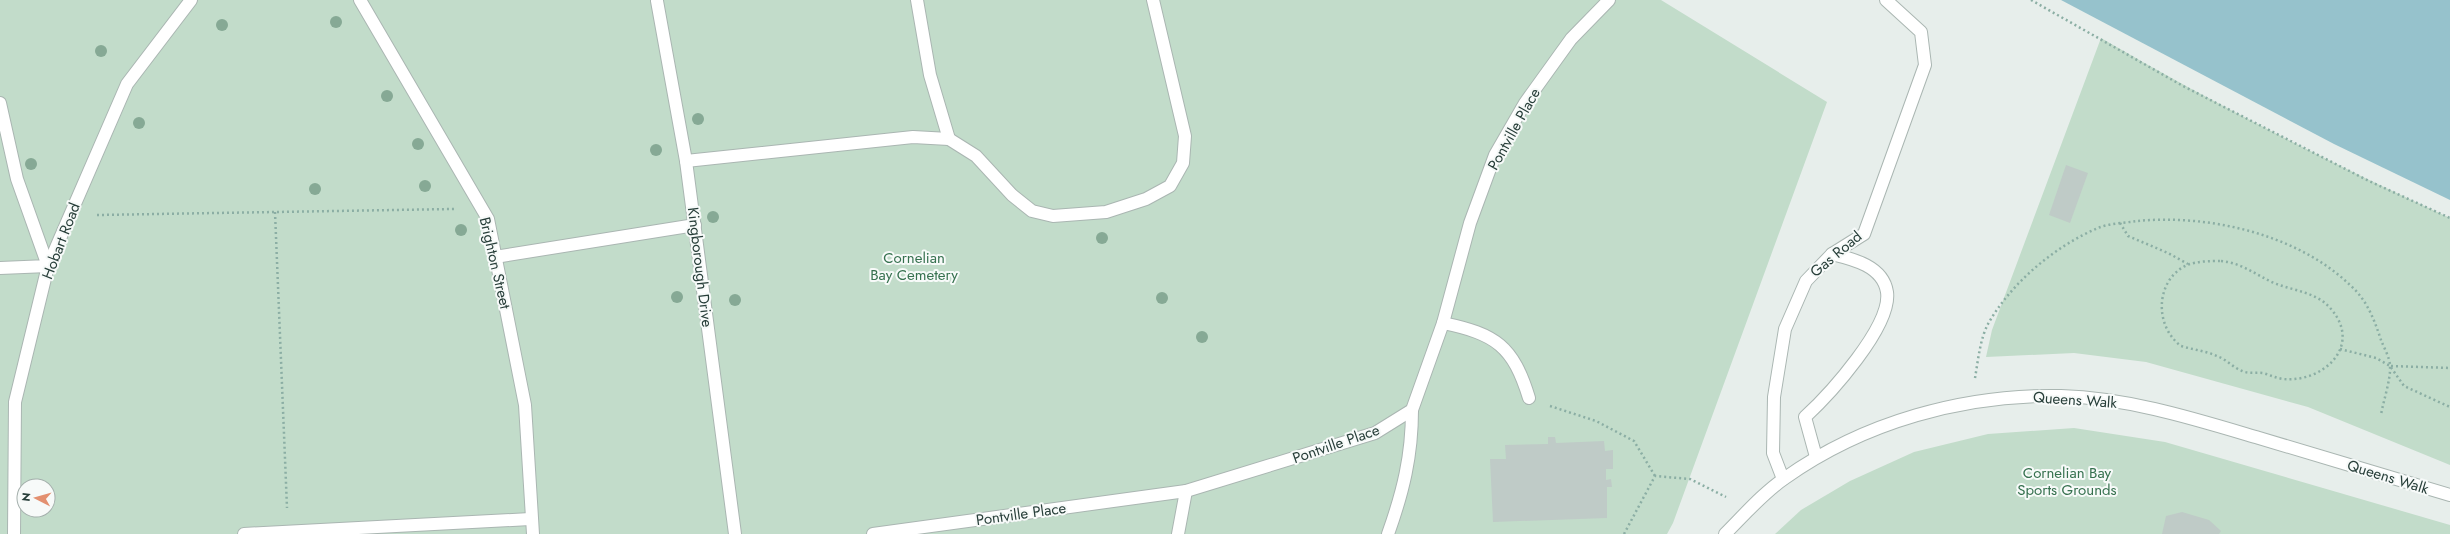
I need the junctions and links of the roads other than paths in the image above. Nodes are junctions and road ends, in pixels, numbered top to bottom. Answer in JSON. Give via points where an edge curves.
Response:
{"nodes":[{"id":1,"x":191,"y":0,"type":"edge"},
{"id":2,"x":360,"y":0,"type":"edge"},
{"id":3,"x":657,"y":0,"type":"edge"},
{"id":4,"x":917,"y":0,"type":"edge"},
{"id":5,"x":1154,"y":0,"type":"edge"},
{"id":6,"x":1609,"y":0,"type":"edge"},
{"id":7,"x":1886,"y":0,"type":"edge"},
{"id":8,"x":0,"y":103,"type":"edge"},
{"id":9,"x":949,"y":139,"type":"junction"},
{"id":10,"x":686,"y":161,"type":"junction"},
{"id":11,"x":695,"y":225,"type":"junction"},
{"id":12,"x":1832,"y":254,"type":"junction"},
{"id":13,"x":495,"y":257,"type":"junction"},
{"id":14,"x":48,"y":266,"type":"junction"},
{"id":15,"x":0,"y":268,"type":"edge"},
{"id":16,"x":1443,"y":323,"type":"junction"},
{"id":17,"x":1529,"y":398,"type":"road end"},
{"id":18,"x":1412,"y":410,"type":"junction"},
{"id":19,"x":1816,"y":458,"type":"junction"},
{"id":20,"x":1783,"y":479,"type":"junction"},
{"id":21,"x":1186,"y":491,"type":"junction"},
{"id":22,"x":2450,"y":495,"type":"edge"},
{"id":23,"x":530,"y":519,"type":"junction"},
{"id":24,"x":14,"y":534,"type":"edge"},
{"id":25,"x":244,"y":534,"type":"edge"},
{"id":26,"x":533,"y":534,"type":"edge"},
{"id":27,"x":735,"y":534,"type":"edge"},
{"id":28,"x":873,"y":534,"type":"edge"},
{"id":29,"x":1178,"y":534,"type":"edge"},
{"id":30,"x":1388,"y":534,"type":"edge"},
{"id":31,"x":1725,"y":534,"type":"edge"}],
"edges":[{"from":1,"to":14,"type":"street","name":"Hobart Road","via":[[127,84]]},
{"from":2,"to":13,"type":"street","name":"Brighton Street","via":[[488,219]]},
{"from":3,"to":10,"type":"street","name":"Kingborough Drive"},
{"from":4,"to":9,"type":"street","via":[[930,75]]},
{"from":5,"to":9,"type":"street","via":[[1185,136],[1184,163],[1170,186],[1146,199],[1106,212],[1053,216],[1032,211],[1012,195],[976,156]]},
{"from":6,"to":16,"type":"street","name":"Pontville Place","via":[[1571,38],[1525,103],[1495,156],[1470,223]]},
{"from":7,"to":12,"type":"street","name":"Gas Road","via":[[1921,32],[1925,65],[1864,234]]},
{"from":8,"to":14,"type":"street","via":[[17,179]]},
{"from":9,"to":10,"type":"street","via":[[914,137]]},
{"from":10,"to":11,"type":"street","name":"Kingborough Drive"},
{"from":11,"to":13,"type":"street"},
{"from":11,"to":27,"type":"street","name":"Kingborough Drive"},
{"from":12,"to":19,"type":"street","via":[[1859,261],[1878,274],[1887,292],[1883,316],[1866,347],[1826,398],[1805,417]]},
{"from":12,"to":20,"type":"street","name":"Gas Road","via":[[1806,281],[1785,329],[1774,397],[1773,453]]},
{"from":13,"to":23,"type":"street","name":"Brighton Street","via":[[525,405]]},
{"from":14,"to":15,"type":"street"},
{"from":14,"to":24,"type":"street","name":"Hobart Road","via":[[15,402]]},
{"from":16,"to":17,"type":"street","via":[[1475,330],[1504,347],[1521,371]]},
{"from":16,"to":18,"type":"street","name":"Pontville Place"},
{"from":18,"to":21,"type":"street","name":"Pontville Place","via":[[1375,434]]},
{"from":18,"to":30,"type":"street","via":[[1412,445],[1402,496]]},
{"from":19,"to":20,"type":"street","name":"Queens Walk"},
{"from":19,"to":22,"type":"street","name":"Queens Walk","via":[[1866,432],[1914,415],[1969,403],[2062,396],[2113,401],[2182,416]]},
{"from":20,"to":31,"type":"street","name":"Queens Walk"},
{"from":21,"to":28,"type":"street","name":"Pontville Place"},
{"from":21,"to":29,"type":"street"},
{"from":23,"to":25,"type":"street"},
{"from":23,"to":26,"type":"street","name":"Brighton Street"}]}
